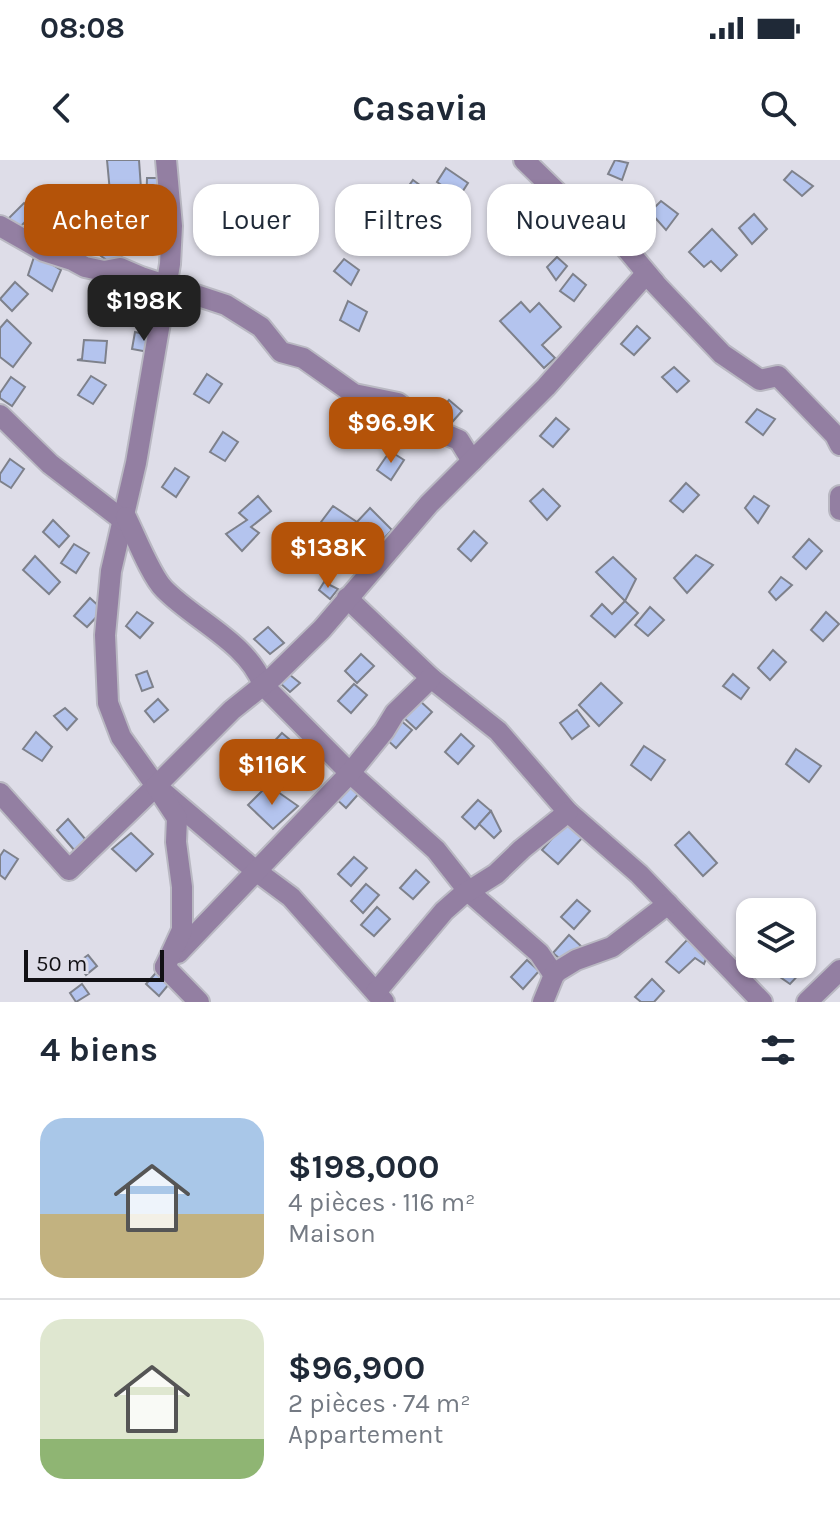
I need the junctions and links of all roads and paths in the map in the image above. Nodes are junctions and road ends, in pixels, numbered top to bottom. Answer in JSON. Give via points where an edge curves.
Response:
{"nodes":[{"id":1,"x":166,"y":160,"type":"edge"},
{"id":2,"x":524,"y":160,"type":"edge"},
{"id":3,"x":0,"y":226,"type":"edge"},
{"id":4,"x":655,"y":283,"type":"junction"},
{"id":5,"x":166,"y":285,"type":"junction"},
{"id":6,"x":0,"y":415,"type":"edge"},
{"id":7,"x":840,"y":445,"type":"edge"},
{"id":8,"x":472,"y":461,"type":"junction"},
{"id":9,"x":840,"y":496,"type":"edge"},
{"id":10,"x":840,"y":510,"type":"edge"},
{"id":11,"x":125,"y":519,"type":"junction"},
{"id":12,"x":347,"y":598,"type":"junction"},
{"id":13,"x":431,"y":678,"type":"junction"},
{"id":14,"x":263,"y":685,"type":"junction"},
{"id":15,"x":350,"y":773,"type":"junction"},
{"id":16,"x":156,"y":786,"type":"junction"},
{"id":17,"x":0,"y":793,"type":"edge"},
{"id":18,"x":568,"y":812,"type":"junction"},
{"id":19,"x":256,"y":871,"type":"junction"},
{"id":20,"x":469,"y":892,"type":"junction"},
{"id":21,"x":668,"y":904,"type":"junction"},
{"id":22,"x":165,"y":967,"type":"junction"},
{"id":23,"x":840,"y":970,"type":"edge"},
{"id":24,"x":554,"y":975,"type":"junction"},
{"id":25,"x":380,"y":997,"type":"edge"},
{"id":26,"x":199,"y":1002,"type":"edge"},
{"id":27,"x":543,"y":1002,"type":"edge"},
{"id":28,"x":762,"y":1002,"type":"edge"},
{"id":29,"x":807,"y":1002,"type":"edge"}],
"edges":[{"from":1,"to":5,"type":"street","via":[[172,226]]},
{"from":2,"to":4,"type":"street","via":[[568,203],[620,241]]},
{"from":3,"to":5,"type":"street","via":[[85,267],[120,268]]},
{"from":4,"to":7,"type":"street","via":[[722,354],[760,380],[778,376]]},
{"from":4,"to":8,"type":"street","via":[[646,274]]},
{"from":5,"to":8,"type":"street","via":[[226,305],[261,327],[281,352],[303,358],[354,394],[398,403],[426,426],[459,440]]},
{"from":5,"to":11,"type":"street"},
{"from":6,"to":11,"type":"street","via":[[50,464]]},
{"from":8,"to":12,"type":"street"},
{"from":9,"to":10,"type":"street"},
{"from":11,"to":14,"type":"street","via":[[162,588],[219,633],[258,671]]},
{"from":11,"to":16,"type":"street","via":[[107,602],[108,703],[121,737]]},
{"from":12,"to":13,"type":"street"},
{"from":12,"to":14,"type":"street"},
{"from":13,"to":15,"type":"street","via":[[395,713]]},
{"from":13,"to":18,"type":"street","via":[[498,731]]},
{"from":14,"to":15,"type":"street"},
{"from":14,"to":16,"type":"street"},
{"from":15,"to":19,"type":"street"},
{"from":15,"to":20,"type":"street","via":[[436,850]]},
{"from":16,"to":17,"type":"street","via":[[69,870]]},
{"from":16,"to":19,"type":"street"},
{"from":16,"to":22,"type":"street","via":[[177,818],[182,887],[182,930]]},
{"from":18,"to":20,"type":"street"},
{"from":18,"to":21,"type":"street"},
{"from":19,"to":22,"type":"street"},
{"from":19,"to":25,"type":"street","via":[[291,897]]},
{"from":20,"to":24,"type":"street","via":[[539,953]]},
{"from":20,"to":25,"type":"street","via":[[444,911]]},
{"from":21,"to":24,"type":"street","via":[[612,947]]},
{"from":21,"to":28,"type":"street"},
{"from":22,"to":26,"type":"street"},
{"from":23,"to":29,"type":"street"},
{"from":24,"to":27,"type":"street"}]}
